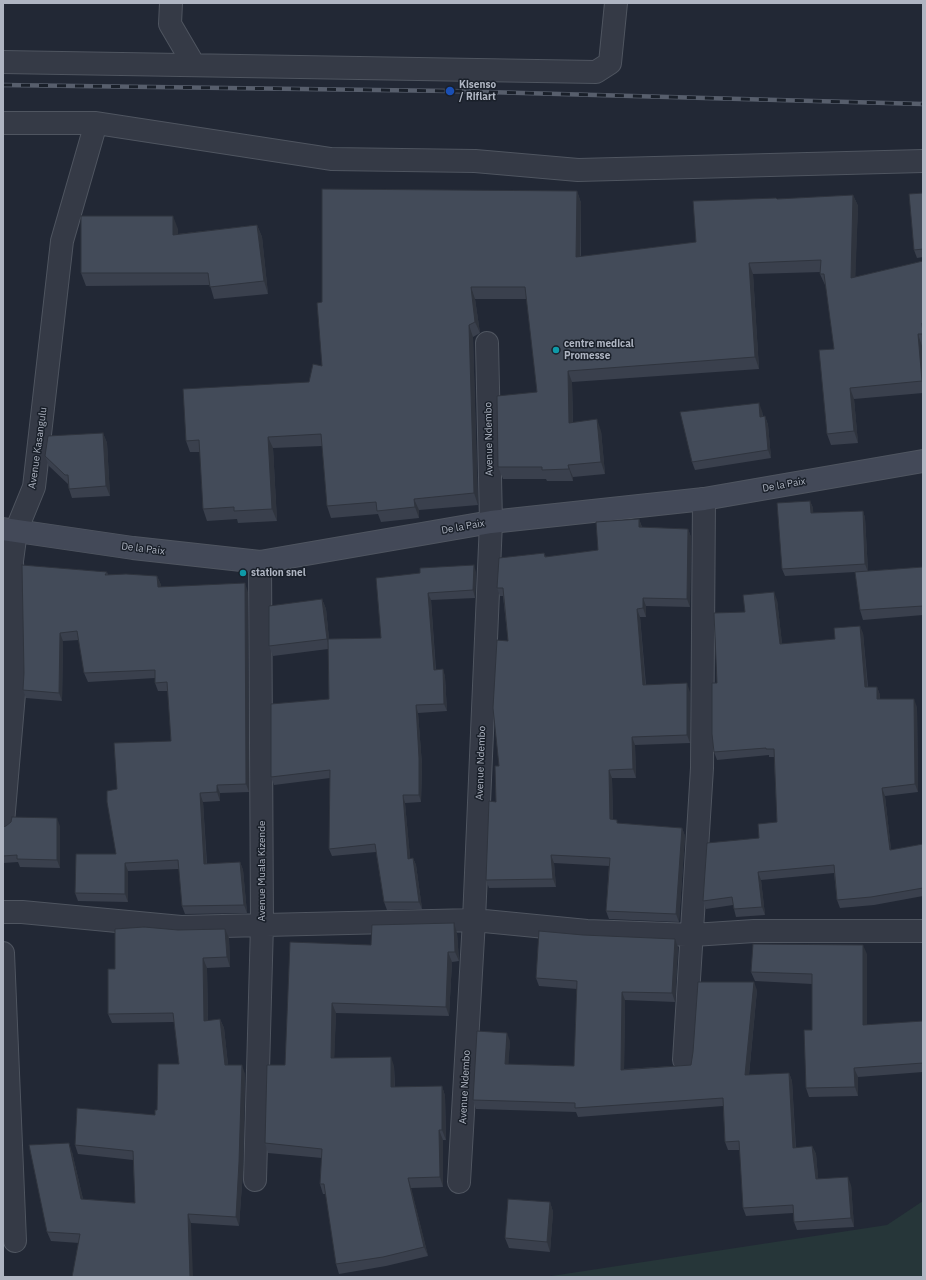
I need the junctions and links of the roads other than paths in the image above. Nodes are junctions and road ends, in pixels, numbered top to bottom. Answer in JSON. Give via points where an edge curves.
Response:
{"nodes":[{"id":1,"x":171,"y":3,"type":"edge"},
{"id":2,"x":616,"y":3,"type":"edge"},
{"id":3,"x":3,"y":62,"type":"edge"},
{"id":4,"x":194,"y":66,"type":"junction"},
{"id":5,"x":3,"y":123,"type":"edge"},
{"id":6,"x":96,"y":123,"type":"junction"},
{"id":7,"x":923,"y":161,"type":"edge"},
{"id":8,"x":487,"y":344,"type":"dead end"},
{"id":9,"x":923,"y":461,"type":"edge"},
{"id":10,"x":704,"y":499,"type":"junction"},
{"id":11,"x":491,"y":522,"type":"junction"},
{"id":12,"x":10,"y":530,"type":"edge"},
{"id":13,"x":260,"y":562,"type":"junction"},
{"id":14,"x":3,"y":823,"type":"edge"},
{"id":15,"x":3,"y":912,"type":"edge"},
{"id":16,"x":474,"y":920,"type":"junction"},
{"id":17,"x":262,"y":924,"type":"junction"},
{"id":18,"x":923,"y":931,"type":"edge"},
{"id":19,"x":693,"y":935,"type":"junction"},
{"id":20,"x":3,"y":953,"type":"edge"},
{"id":21,"x":684,"y":1060,"type":"dead end"},
{"id":22,"x":254,"y":1180,"type":"dead end"},
{"id":23,"x":459,"y":1182,"type":"dead end"},
{"id":24,"x":15,"y":1241,"type":"dead end"}],
"edges":[{"from":1,"to":4,"type":"street","via":[[170,24]]},
{"from":2,"to":4,"type":"street","via":[[610,63],[596,72]]},
{"from":3,"to":4,"type":"street"},
{"from":5,"to":6,"type":"street"},
{"from":6,"to":7,"type":"street","via":[[331,159],[475,161],[578,170]]},
{"from":6,"to":12,"type":"street","name":"Avenue Kasangulu","via":[[62,242],[34,487]]},
{"from":8,"to":11,"type":"street","name":"Avenue Ndembo"},
{"from":9,"to":10,"type":"street","name":"De la Paix"},
{"from":10,"to":11,"type":"street","name":"De la Paix"},
{"from":10,"to":19,"type":"street","via":[[702,768]]},
{"from":11,"to":13,"type":"street","name":"De la Paix"},
{"from":11,"to":16,"type":"street","name":"Avenue Ndembo"},
{"from":12,"to":13,"type":"street","name":"De la Paix","via":[[133,548]]},
{"from":12,"to":14,"type":"street","name":"Avenue Kasangulu","via":[[15,682]]},
{"from":13,"to":17,"type":"street","name":"Avenue Muala Kizende"},
{"from":15,"to":17,"type":"street","via":[[181,927]]},
{"from":16,"to":17,"type":"street"},
{"from":16,"to":19,"type":"street","via":[[587,931]]},
{"from":16,"to":23,"type":"street","name":"Avenue Ndembo"},
{"from":17,"to":22,"type":"street","name":"Avenue Muala Kizende"},
{"from":18,"to":19,"type":"street","via":[[754,931]]},
{"from":19,"to":21,"type":"street"},
{"from":20,"to":24,"type":"street"}]}
